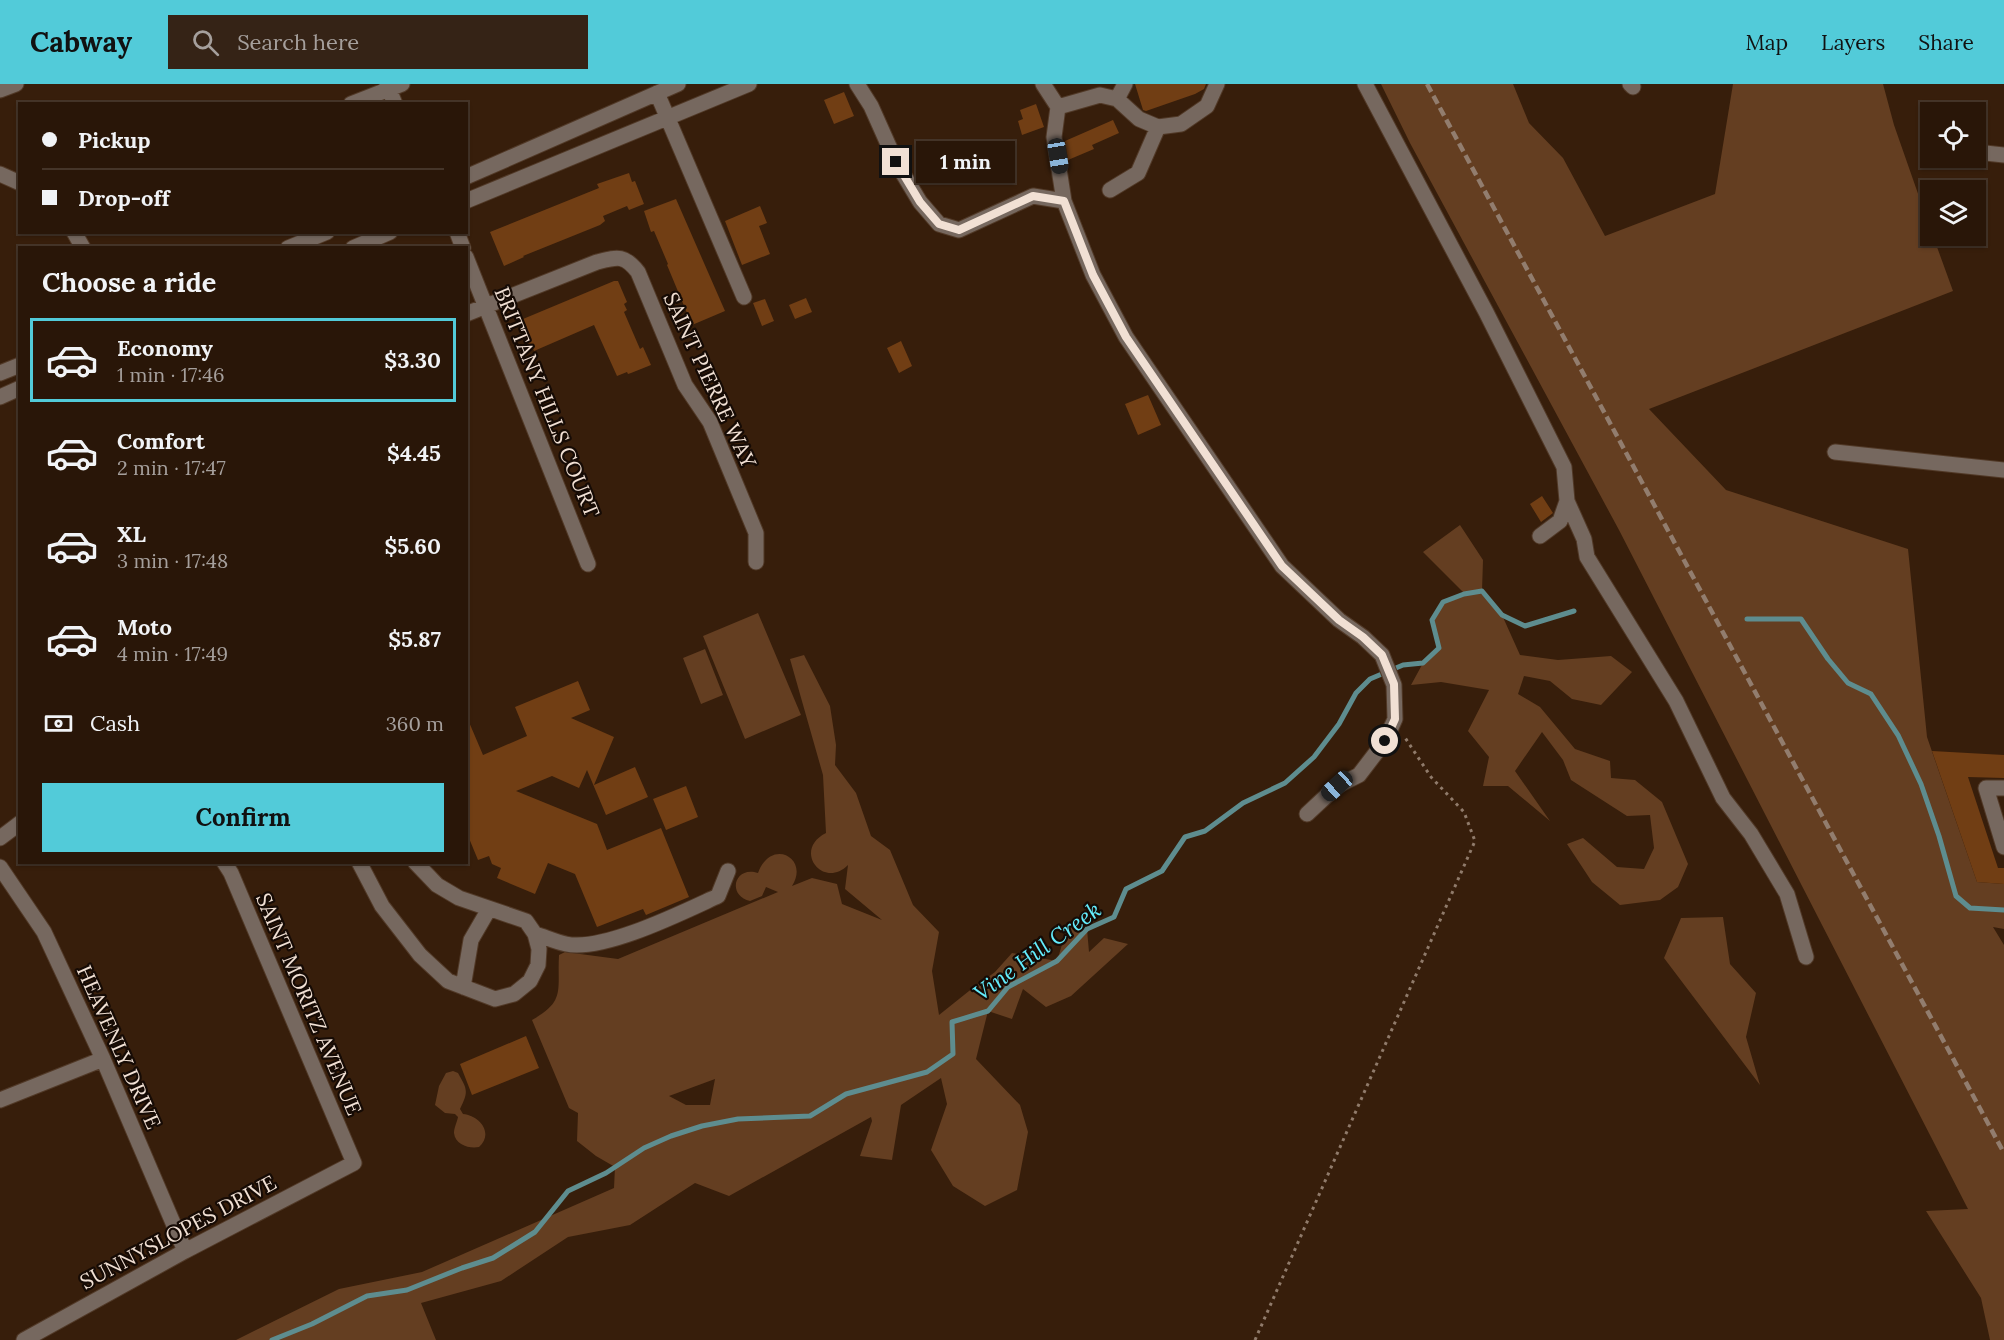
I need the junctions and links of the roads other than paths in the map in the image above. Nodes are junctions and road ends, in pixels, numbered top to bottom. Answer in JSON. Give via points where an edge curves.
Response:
{"nodes":[{"id":1,"x":16,"y":84,"type":"edge"},
{"id":2,"x":678,"y":84,"type":"edge"},
{"id":3,"x":749,"y":84,"type":"edge"},
{"id":4,"x":857,"y":84,"type":"edge"},
{"id":5,"x":1043,"y":84,"type":"edge"},
{"id":6,"x":1125,"y":84,"type":"edge"},
{"id":7,"x":1218,"y":84,"type":"edge"},
{"id":8,"x":1365,"y":84,"type":"edge"},
{"id":9,"x":0,"y":90,"type":"edge"},
{"id":10,"x":393,"y":90,"type":"edge"},
{"id":11,"x":657,"y":93,"type":"junction"},
{"id":12,"x":1117,"y":99,"type":"junction"},
{"id":13,"x":357,"y":102,"type":"edge"},
{"id":14,"x":1058,"y":107,"type":"junction"},
{"id":15,"x":668,"y":118,"type":"junction"},
{"id":16,"x":1158,"y":127,"type":"junction"},
{"id":17,"x":1986,"y":153,"type":"edge"},
{"id":18,"x":2004,"y":155,"type":"edge"},
{"id":19,"x":0,"y":174,"type":"edge"},
{"id":20,"x":468,"y":176,"type":"edge"},
{"id":21,"x":18,"y":182,"type":"edge"},
{"id":22,"x":1110,"y":190,"type":"dead end"},
{"id":23,"x":468,"y":200,"type":"edge"},
{"id":24,"x":1064,"y":201,"type":"junction"},
{"id":25,"x":322,"y":234,"type":"edge"},
{"id":26,"x":385,"y":234,"type":"edge"},
{"id":27,"x":293,"y":246,"type":"edge"},
{"id":28,"x":358,"y":246,"type":"edge"},
{"id":29,"x":468,"y":262,"type":"edge"},
{"id":30,"x":744,"y":297,"type":"dead end"},
{"id":31,"x":486,"y":306,"type":"junction"},
{"id":32,"x":468,"y":313,"type":"edge"},
{"id":33,"x":18,"y":366,"type":"edge"},
{"id":34,"x":0,"y":374,"type":"edge"},
{"id":35,"x":18,"y":389,"type":"edge"},
{"id":36,"x":0,"y":397,"type":"edge"},
{"id":37,"x":1834,"y":452,"type":"dead end"},
{"id":38,"x":2004,"y":470,"type":"edge"},
{"id":39,"x":1567,"y":501,"type":"junction"},
{"id":40,"x":1540,"y":536,"type":"dead end"},
{"id":41,"x":756,"y":562,"type":"dead end"},
{"id":42,"x":588,"y":564,"type":"dead end"},
{"id":43,"x":2004,"y":788,"type":"edge"},
{"id":44,"x":1307,"y":813,"type":"dead end"},
{"id":45,"x":18,"y":824,"type":"edge"},
{"id":46,"x":2001,"y":827,"type":"edge"},
{"id":47,"x":0,"y":838,"type":"edge"},
{"id":48,"x":2004,"y":847,"type":"edge"},
{"id":49,"x":225,"y":864,"type":"edge"},
{"id":50,"x":361,"y":864,"type":"edge"},
{"id":51,"x":417,"y":864,"type":"edge"},
{"id":52,"x":0,"y":867,"type":"edge"},
{"id":53,"x":728,"y":871,"type":"dead end"},
{"id":54,"x":489,"y":909,"type":"junction"},
{"id":55,"x":535,"y":934,"type":"junction"},
{"id":56,"x":1806,"y":957,"type":"dead end"},
{"id":57,"x":463,"y":987,"type":"junction"},
{"id":58,"x":103,"y":1059,"type":"junction"},
{"id":59,"x":0,"y":1100,"type":"edge"},
{"id":60,"x":354,"y":1163,"type":"joint"},
{"id":61,"x":184,"y":1251,"type":"junction"},
{"id":62,"x":24,"y":1340,"type":"edge"}],
"edges":[{"from":1,"to":9,"type":"street"},
{"from":2,"to":11,"type":"street"},
{"from":3,"to":15,"type":"street"},
{"from":4,"to":24,"type":"street","via":[[896,162],[920,202],[939,224],[959,230],[1033,196]]},
{"from":5,"to":14,"type":"street"},
{"from":6,"to":12,"type":"street"},
{"from":7,"to":16,"type":"street","via":[[1207,106],[1181,124]]},
{"from":8,"to":39,"type":"street","via":[[1564,467]]},
{"from":10,"to":13,"type":"street"},
{"from":11,"to":15,"type":"street"},
{"from":11,"to":20,"type":"street"},
{"from":12,"to":14,"type":"street","via":[[1100,95]]},
{"from":12,"to":16,"type":"street","via":[[1139,119]]},
{"from":14,"to":24,"type":"street","via":[[1054,136]]},
{"from":15,"to":23,"type":"street"},
{"from":15,"to":30,"type":"street"},
{"from":16,"to":22,"type":"street","via":[[1138,173]]},
{"from":17,"to":18,"type":"street"},
{"from":19,"to":21,"type":"street"},
{"from":24,"to":44,"type":"street","via":[[1093,275],[1126,337],[1282,566],[1382,655],[1394,684],[1394,722],[1385,741],[1359,775],[1337,786]]},
{"from":25,"to":27,"type":"street"},
{"from":26,"to":28,"type":"street"},
{"from":29,"to":31,"type":"street","name":"BRITTANY HILLS COURT"},
{"from":31,"to":32,"type":"street"},
{"from":31,"to":41,"type":"street","name":"SAINT PIERRE WAY","via":[[597,262],[616,257],[629,261],[638,272],[685,385],[710,422],[756,533]]},
{"from":31,"to":42,"type":"street","name":"BRITTANY HILLS COURT"},
{"from":33,"to":34,"type":"street"},
{"from":35,"to":36,"type":"street"},
{"from":37,"to":38,"type":"street"},
{"from":39,"to":40,"type":"street","via":[[1560,521]]},
{"from":39,"to":56,"type":"street","via":[[1584,539],[1587,557],[1676,700],[1723,798],[1751,834],[1787,894]]},
{"from":43,"to":46,"type":"street","via":[[1986,788]]},
{"from":45,"to":47,"type":"street"},
{"from":46,"to":48,"type":"street"},
{"from":49,"to":60,"type":"street","name":"SAINT MORITZ AVENUE"},
{"from":50,"to":57,"type":"street","via":[[382,906],[420,955],[448,981]]},
{"from":51,"to":54,"type":"street","via":[[437,885]]},
{"from":52,"to":58,"type":"street","name":"HEAVENLY DRIVE","via":[[44,932]]},
{"from":53,"to":55,"type":"street","via":[[718,896],[600,944],[567,945]]},
{"from":54,"to":55,"type":"street","via":[[526,921]]},
{"from":54,"to":57,"type":"street","via":[[471,940]]},
{"from":55,"to":57,"type":"street","via":[[538,965],[530,981],[514,994],[495,999]]},
{"from":58,"to":59,"type":"street"},
{"from":58,"to":61,"type":"street","name":"HEAVENLY DRIVE"},
{"from":60,"to":61,"type":"street","name":"SUNNYSLOPES DRIVE"},
{"from":61,"to":62,"type":"street","name":"SUNNYSLOPES DRIVE"}]}
